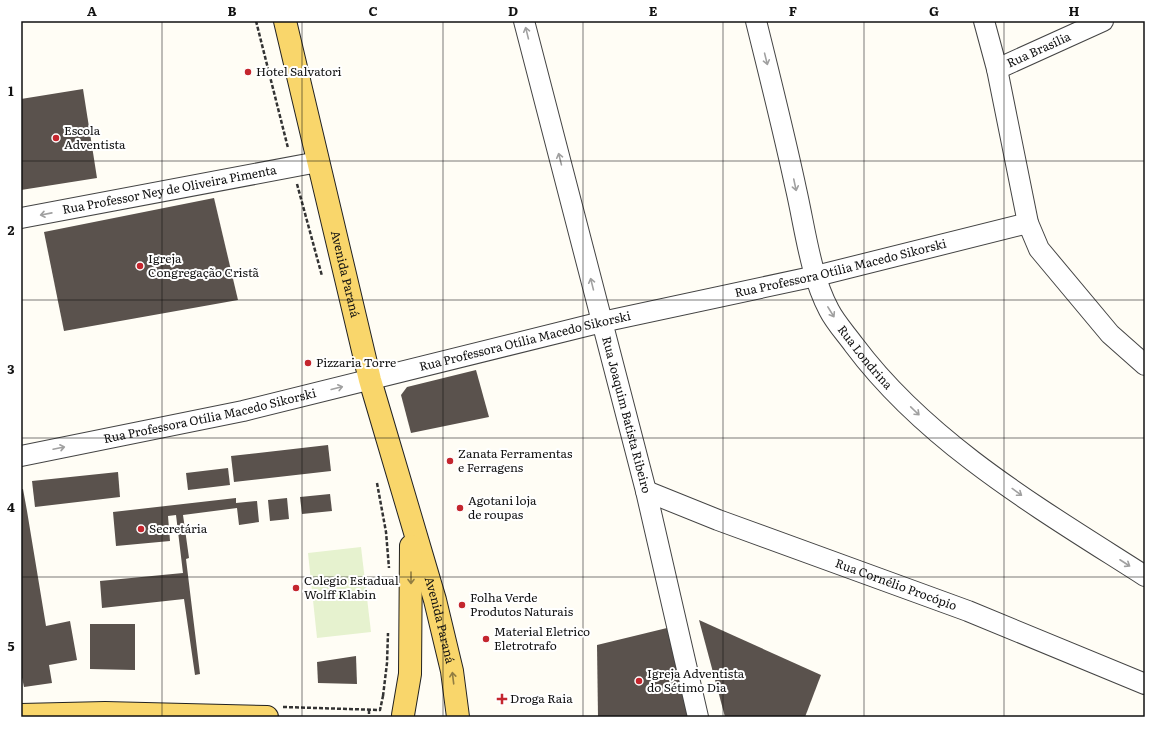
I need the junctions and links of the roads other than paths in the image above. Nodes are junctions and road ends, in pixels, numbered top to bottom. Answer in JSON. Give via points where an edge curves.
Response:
{"nodes":[{"id":1,"x":285,"y":21,"type":"edge"},
{"id":2,"x":524,"y":21,"type":"edge"},
{"id":3,"x":756,"y":21,"type":"edge"},
{"id":4,"x":984,"y":21,"type":"edge"},
{"id":5,"x":1103,"y":21,"type":"edge"},
{"id":6,"x":997,"y":69,"type":"junction"},
{"id":7,"x":318,"y":162,"type":"junction"},
{"id":8,"x":21,"y":218,"type":"edge"},
{"id":9,"x":1028,"y":223,"type":"junction"},
{"id":10,"x":816,"y":276,"type":"junction"},
{"id":11,"x":602,"y":322,"type":"junction"},
{"id":12,"x":1145,"y":366,"type":"edge"},
{"id":13,"x":370,"y":380,"type":"junction"},
{"id":14,"x":21,"y":456,"type":"edge"},
{"id":15,"x":646,"y":491,"type":"junction"},
{"id":16,"x":412,"y":525,"type":"junction"},
{"id":17,"x":1145,"y":576,"type":"edge"},
{"id":18,"x":1145,"y":684,"type":"edge"},
{"id":19,"x":21,"y":715,"type":"edge"},
{"id":20,"x":406,"y":716,"type":"edge"},
{"id":21,"x":267,"y":717,"type":"edge"},
{"id":22,"x":458,"y":717,"type":"edge"},
{"id":23,"x":698,"y":717,"type":"edge"}],
"edges":[{"from":1,"to":7,"type":"main road","name":"Avenida Paraná"},
{"from":11,"to":2,"type":"street","name":"Rua Joaquim Batista Ribeiro","one_way":true},
{"from":3,"to":10,"type":"street","name":"Rua Londrina","one_way":true},
{"from":4,"to":6,"type":"street"},
{"from":5,"to":6,"type":"street","name":"Rua Brasília"},
{"from":6,"to":9,"type":"street"},
{"from":7,"to":8,"type":"street","name":"Rua Professor Ney de Oliveira Pimenta","one_way":true},
{"from":7,"to":13,"type":"main road","name":"Avenida Paraná"},
{"from":9,"to":10,"type":"street","name":"Rua Professora Otília Macedo Sikorski"},
{"from":9,"to":12,"type":"street","via":[[1039,249],[1069,286],[1110,334]]},
{"from":10,"to":11,"type":"street","name":"Rua Professora Otília Macedo Sikorski"},
{"from":10,"to":17,"type":"street","name":"Rua Londrina","one_way":true,"via":[[829,310],[874,371],[942,437],[1042,510]]},
{"from":11,"to":13,"type":"street","name":"Rua Professora Otília Macedo Sikorski"},
{"from":11,"to":15,"type":"street","name":"Rua Joaquim Batista Ribeiro"},
{"from":14,"to":13,"type":"street","name":"Rua Professora Otília Macedo Sikorski","one_way":true,"via":[[243,411]]},
{"from":13,"to":16,"type":"main road","name":"Avenida Paraná"},
{"from":15,"to":18,"type":"street","name":"Rua Cornélio Procópio","via":[[718,520],[968,611]]},
{"from":15,"to":23,"type":"street","name":"Rua Joaquim Batista Ribeiro"},
{"from":16,"to":20,"type":"main road","name":"Avenida Paraná","one_way":true,"via":[[410,674]]},
{"from":22,"to":16,"type":"main road","name":"Avenida Paraná","one_way":true,"via":[[452,671],[437,608]]},
{"from":19,"to":21,"type":"main road"}]}
